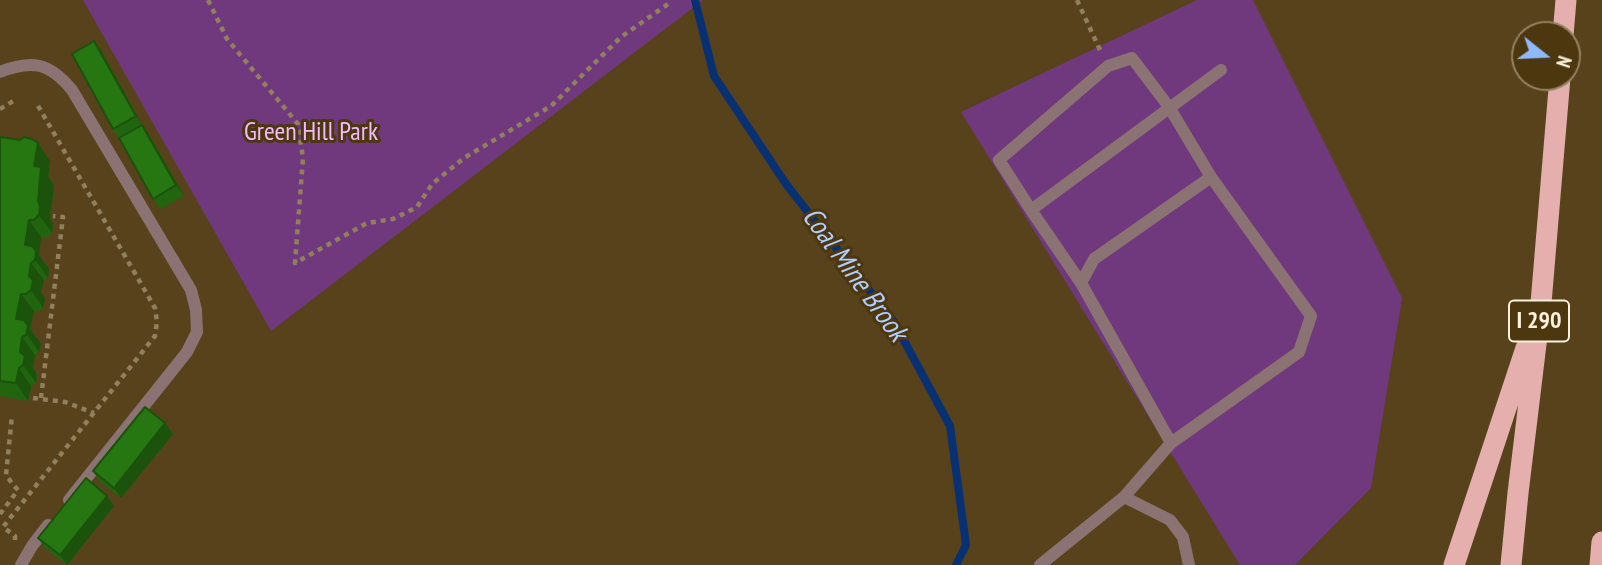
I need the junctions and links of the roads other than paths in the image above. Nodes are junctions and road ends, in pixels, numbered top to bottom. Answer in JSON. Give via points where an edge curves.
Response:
{"nodes":[{"id":1,"x":1566,"y":0,"type":"edge"},
{"id":2,"x":1564,"y":21,"type":"edge"},
{"id":3,"x":1221,"y":70,"type":"dead end"},
{"id":4,"x":0,"y":72,"type":"edge"},
{"id":5,"x":1559,"y":91,"type":"edge"},
{"id":6,"x":1169,"y":107,"type":"junction"},
{"id":7,"x":1211,"y":177,"type":"junction"},
{"id":8,"x":1031,"y":210,"type":"junction"},
{"id":9,"x":1081,"y":283,"type":"junction"},
{"id":10,"x":1541,"y":303,"type":"junction"},
{"id":11,"x":1171,"y":443,"type":"junction"},
{"id":12,"x":1124,"y":497,"type":"junction"},
{"id":13,"x":1602,"y":542,"type":"edge"},
{"id":14,"x":21,"y":565,"type":"edge"},
{"id":15,"x":1040,"y":565,"type":"edge"},
{"id":16,"x":1189,"y":565,"type":"edge"},
{"id":17,"x":1454,"y":565,"type":"edge"},
{"id":18,"x":1511,"y":565,"type":"edge"},
{"id":19,"x":1600,"y":565,"type":"edge"}],
"edges":[{"from":1,"to":2,"type":"highway"},
{"from":3,"to":6,"type":"lane"},
{"from":4,"to":14,"type":"lane","via":[[20,64],[42,66],[72,90],[191,290],[197,332],[187,352]]},
{"from":5,"to":10,"type":"highway","number":"I 290"},
{"from":6,"to":7,"type":"lane"},
{"from":6,"to":8,"type":"lane"},
{"from":6,"to":8,"type":"lane","via":[[1132,58],[1108,66],[999,160]]},
{"from":7,"to":9,"type":"lane","via":[[1094,259]]},
{"from":7,"to":11,"type":"lane","via":[[1311,316],[1299,352]]},
{"from":8,"to":9,"type":"lane"},
{"from":9,"to":11,"type":"lane"},
{"from":10,"to":17,"type":"highway"},
{"from":10,"to":18,"type":"highway","number":"I 290"},
{"from":11,"to":12,"type":"lane"},
{"from":12,"to":15,"type":"lane"},
{"from":12,"to":16,"type":"lane","via":[[1170,520],[1183,537]]},
{"from":13,"to":19,"type":"highway"}]}
